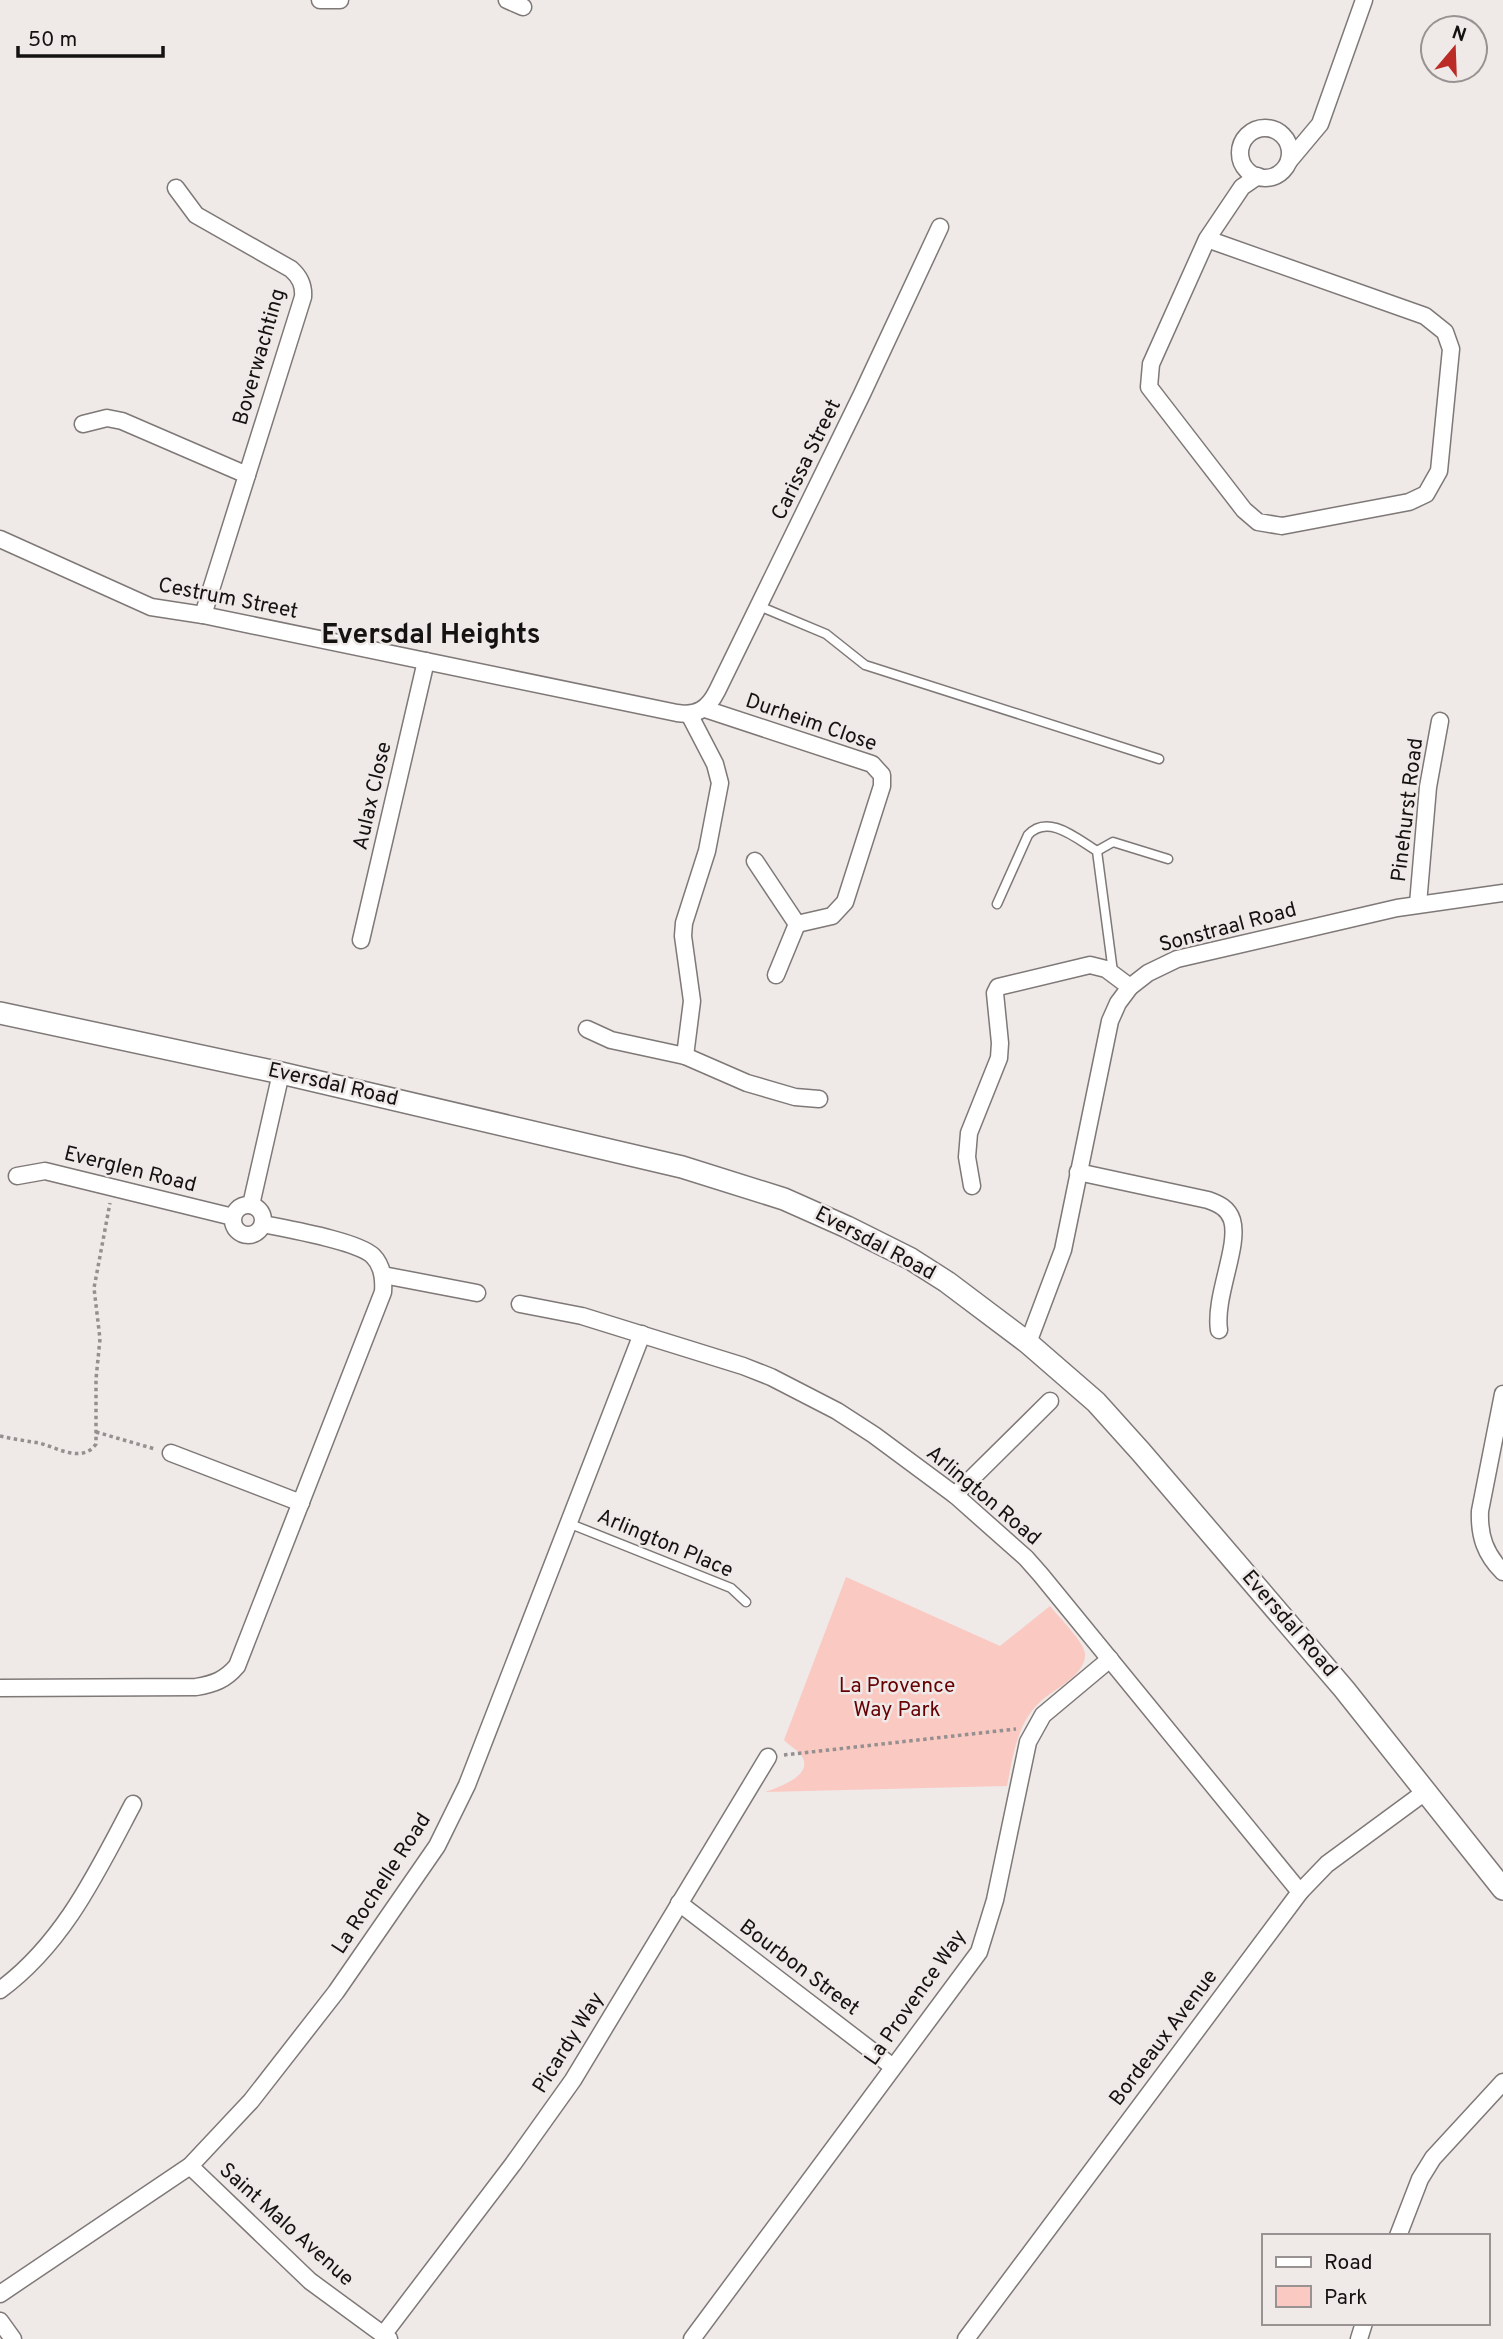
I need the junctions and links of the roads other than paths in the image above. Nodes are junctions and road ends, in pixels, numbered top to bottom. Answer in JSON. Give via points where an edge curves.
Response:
{"nodes":[{"id":1,"x":320,"y":0,"type":"edge"},
{"id":2,"x":340,"y":0,"type":"edge"},
{"id":3,"x":507,"y":0,"type":"edge"},
{"id":4,"x":1364,"y":0,"type":"edge"},
{"id":5,"x":523,"y":7,"type":"dead end"},
{"id":6,"x":1280,"y":132,"type":"junction"},
{"id":7,"x":1313,"y":134,"type":"junction"},
{"id":8,"x":1289,"y":161,"type":"junction"},
{"id":9,"x":1258,"y":176,"type":"junction"},
{"id":10,"x":176,"y":188,"type":"dead end"},
{"id":11,"x":940,"y":227,"type":"dead end"},
{"id":12,"x":1207,"y":239,"type":"junction"},
{"id":13,"x":83,"y":424,"type":"dead end"},
{"id":14,"x":247,"y":475,"type":"junction"},
{"id":15,"x":0,"y":539,"type":"edge"},
{"id":16,"x":759,"y":606,"type":"junction"},
{"id":17,"x":203,"y":615,"type":"junction"},
{"id":18,"x":426,"y":661,"type":"junction"},
{"id":19,"x":697,"y":711,"type":"junction"},
{"id":20,"x":1440,"y":721,"type":"dead end"},
{"id":21,"x":1158,"y":759,"type":"dead end"},
{"id":22,"x":1097,"y":851,"type":"junction"},
{"id":23,"x":1168,"y":859,"type":"dead end"},
{"id":24,"x":755,"y":861,"type":"dead end"},
{"id":25,"x":1503,"y":893,"type":"edge"},
{"id":26,"x":997,"y":904,"type":"dead end"},
{"id":27,"x":1418,"y":904,"type":"junction"},
{"id":28,"x":797,"y":925,"type":"junction"},
{"id":29,"x":360,"y":940,"type":"dead end"},
{"id":30,"x":776,"y":975,"type":"dead end"},
{"id":31,"x":1114,"y":975,"type":"junction"},
{"id":32,"x":1130,"y":987,"type":"junction"},
{"id":33,"x":0,"y":1013,"type":"edge"},
{"id":34,"x":587,"y":1029,"type":"dead end"},
{"id":35,"x":685,"y":1056,"type":"junction"},
{"id":36,"x":281,"y":1073,"type":"junction"},
{"id":37,"x":819,"y":1098,"type":"dead end"},
{"id":38,"x":1078,"y":1172,"type":"junction"},
{"id":39,"x":17,"y":1176,"type":"dead end"},
{"id":40,"x":972,"y":1186,"type":"dead end"},
{"id":41,"x":251,"y":1205,"type":"junction"},
{"id":42,"x":233,"y":1217,"type":"junction"},
{"id":43,"x":263,"y":1224,"type":"junction"},
{"id":44,"x":383,"y":1275,"type":"junction"},
{"id":45,"x":477,"y":1293,"type":"dead end"},
{"id":46,"x":520,"y":1304,"type":"dead end"},
{"id":47,"x":1219,"y":1330,"type":"dead end"},
{"id":48,"x":642,"y":1334,"type":"junction"},
{"id":49,"x":1028,"y":1343,"type":"junction"},
{"id":50,"x":1503,"y":1394,"type":"edge"},
{"id":51,"x":1050,"y":1401,"type":"dead end"},
{"id":52,"x":171,"y":1453,"type":"road end"},
{"id":53,"x":955,"y":1495,"type":"junction"},
{"id":54,"x":301,"y":1503,"type":"junction"},
{"id":55,"x":568,"y":1522,"type":"junction"},
{"id":56,"x":1503,"y":1572,"type":"edge"},
{"id":57,"x":746,"y":1602,"type":"dead end"},
{"id":58,"x":1110,"y":1659,"type":"junction"},
{"id":59,"x":0,"y":1688,"type":"edge"},
{"id":60,"x":768,"y":1757,"type":"road end"},
{"id":61,"x":1425,"y":1792,"type":"junction"},
{"id":62,"x":133,"y":1804,"type":"dead end"},
{"id":63,"x":1503,"y":1889,"type":"edge"},
{"id":64,"x":1300,"y":1892,"type":"junction"},
{"id":65,"x":679,"y":1903,"type":"junction"},
{"id":66,"x":0,"y":1990,"type":"edge"},
{"id":67,"x":893,"y":2067,"type":"junction"},
{"id":68,"x":1503,"y":2082,"type":"edge"},
{"id":69,"x":190,"y":2166,"type":"junction"},
{"id":70,"x":1399,"y":2234,"type":"edge"},
{"id":71,"x":0,"y":2294,"type":"edge"},
{"id":72,"x":0,"y":2320,"type":"edge"},
{"id":73,"x":386,"y":2337,"type":"edge"},
{"id":74,"x":13,"y":2339,"type":"edge"},
{"id":75,"x":692,"y":2339,"type":"edge"},
{"id":76,"x":966,"y":2339,"type":"edge"}],
"edges":[{"from":1,"to":2,"type":"street"},
{"from":3,"to":5,"type":"street"},
{"from":4,"to":7,"type":"street","via":[[1325,113]]},
{"from":6,"to":7,"type":"street","via":[[1296,138]]},
{"from":6,"to":8,"type":"street","via":[[1289,145]]},
{"from":6,"to":9,"type":"street","via":[[1263,128],[1242,142],[1241,160]]},
{"from":7,"to":8,"type":"street"},
{"from":8,"to":9,"type":"street","via":[[1280,174]]},
{"from":9,"to":12,"type":"street","via":[[1242,187]]},
{"from":10,"to":14,"type":"street","name":"Boverwachting","via":[[196,215],[291,269],[304,289]]},
{"from":11,"to":16,"type":"street","name":"Carissa Street"},
{"from":12,"to":12,"type":"street","via":[[1150,364],[1149,387],[1244,510],[1258,522],[1282,526],[1409,502],[1426,494],[1439,471],[1451,349],[1445,332],[1425,316]]},
{"from":13,"to":14,"type":"street","via":[[107,418],[122,421]]},
{"from":14,"to":17,"type":"street","name":"Boverwachting"},
{"from":15,"to":17,"type":"street","name":"Cestrum Street","via":[[151,607]]},
{"from":16,"to":19,"type":"street","name":"Carissa Street","via":[[714,696]]},
{"from":16,"to":21,"type":"lane","via":[[825,634],[865,665]]},
{"from":17,"to":18,"type":"street","name":"Cestrum Street"},
{"from":18,"to":19,"type":"street","name":"Cestrum Street"},
{"from":18,"to":29,"type":"street","name":"Aulax Close"},
{"from":19,"to":28,"type":"street","name":"Durheim Close","via":[[872,764],[882,775],[845,902],[832,916]]},
{"from":19,"to":35,"type":"street","via":[[720,783],[712,834],[682,936],[692,1001]]},
{"from":20,"to":27,"type":"street","name":"Pinehurst Road","via":[[1428,787]]},
{"from":22,"to":23,"type":"lane","via":[[1113,842]]},
{"from":22,"to":26,"type":"lane","via":[[1054,827],[1035,829],[1026,839]]},
{"from":22,"to":31,"type":"lane"},
{"from":24,"to":28,"type":"street"},
{"from":25,"to":27,"type":"street","name":"Sonstraal Road"},
{"from":27,"to":32,"type":"street","name":"Sonstraal Road","via":[[1178,959]]},
{"from":28,"to":30,"type":"street"},
{"from":31,"to":32,"type":"street"},
{"from":31,"to":40,"type":"street","via":[[1090,965],[998,987],[999,1058],[969,1133]]},
{"from":32,"to":38,"type":"street","name":"Sonstraal Road","via":[[1110,1021]]},
{"from":33,"to":36,"type":"street","name":"Eversdal Road"},
{"from":34,"to":35,"type":"street","via":[[611,1040]]},
{"from":35,"to":37,"type":"street","via":[[747,1083],[795,1097]]},
{"from":36,"to":41,"type":"street"},
{"from":36,"to":49,"type":"street","name":"Eversdal Road","via":[[642,1157],[763,1191],[911,1259]]},
{"from":38,"to":47,"type":"street","via":[[1223,1206],[1233,1222],[1233,1237],[1218,1304]]},
{"from":38,"to":49,"type":"street","name":"Sonstraal Road","via":[[1060,1261]]},
{"from":39,"to":42,"type":"street","name":"Everglen Road","via":[[45,1171]]},
{"from":41,"to":42,"type":"street","via":[[241,1206]]},
{"from":41,"to":43,"type":"street","via":[[260,1211]]},
{"from":42,"to":43,"type":"street","via":[[237,1230],[246,1235],[257,1233]]},
{"from":43,"to":44,"type":"street","via":[[357,1247],[373,1256]]},
{"from":44,"to":45,"type":"street"},
{"from":44,"to":54,"type":"street","via":[[383,1292]]},
{"from":46,"to":48,"type":"street","name":"Arlington Road"},
{"from":48,"to":53,"type":"street","name":"Arlington Road","via":[[771,1377],[837,1411]]},
{"from":48,"to":55,"type":"street","name":"La Rochelle Road"},
{"from":49,"to":61,"type":"street","name":"Eversdal Road","via":[[1096,1402],[1141,1452],[1344,1689]]},
{"from":50,"to":56,"type":"street","via":[[1479,1528],[1484,1546]]},
{"from":51,"to":53,"type":"street"},
{"from":52,"to":54,"type":"street"},
{"from":53,"to":58,"type":"street","name":"Arlington Road","via":[[1026,1558]]},
{"from":54,"to":59,"type":"street","via":[[241,1659],[230,1675],[212,1685],[196,1686]]},
{"from":55,"to":57,"type":"lane","name":"Arlington Place","via":[[731,1588]]},
{"from":55,"to":69,"type":"street","name":"La Rochelle Road","via":[[467,1785],[437,1846],[336,1992],[251,2101]]},
{"from":58,"to":64,"type":"street","name":"Arlington Road"},
{"from":58,"to":67,"type":"street","name":"La Provence Way","via":[[1043,1715],[1035,1727],[1024,1755],[984,1940]]},
{"from":60,"to":65,"type":"street","name":"Picardy Way"},
{"from":61,"to":63,"type":"street","name":"Eversdal Road"},
{"from":61,"to":64,"type":"street","name":"Bordeaux Avenue","via":[[1327,1864]]},
{"from":62,"to":66,"type":"street","via":[[73,1913],[32,1962]]},
{"from":64,"to":76,"type":"street","name":"Bordeaux Avenue"},
{"from":65,"to":67,"type":"street","name":"Bourbon Street"},
{"from":65,"to":73,"type":"street","name":"Picardy Way","via":[[573,2080]]},
{"from":67,"to":75,"type":"street","name":"La Provence Way"},
{"from":68,"to":70,"type":"street","via":[[1433,2158]]},
{"from":69,"to":71,"type":"street","name":"La Rochelle Road"},
{"from":69,"to":73,"type":"street","name":"Saint Malo Avenue","via":[[310,2281]]},
{"from":72,"to":74,"type":"street"}]}
